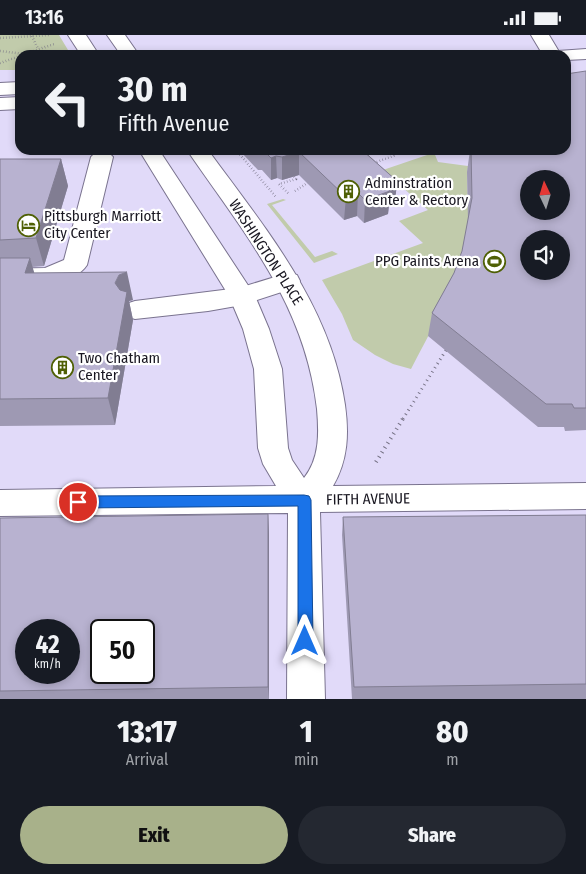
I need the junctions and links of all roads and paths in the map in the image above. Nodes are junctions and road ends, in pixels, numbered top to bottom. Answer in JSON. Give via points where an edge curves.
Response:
{"nodes":[{"id":1,"x":32,"y":35,"type":"edge"},
{"id":2,"x":50,"y":35,"type":"edge"},
{"id":3,"x":77,"y":35,"type":"edge"},
{"id":4,"x":116,"y":35,"type":"edge"},
{"id":5,"x":540,"y":35,"type":"edge"},
{"id":6,"x":0,"y":37,"type":"edge"},
{"id":7,"x":54,"y":44,"type":"dead end"},
{"id":8,"x":38,"y":49,"type":"joint"},
{"id":9,"x":87,"y":50,"type":"edge"},
{"id":10,"x":126,"y":50,"type":"edge"},
{"id":11,"x":549,"y":50,"type":"edge"},
{"id":12,"x":0,"y":51,"type":"edge"},
{"id":13,"x":15,"y":54,"type":"edge"},
{"id":14,"x":586,"y":54,"type":"edge"},
{"id":15,"x":571,"y":55,"type":"edge"},
{"id":16,"x":15,"y":58,"type":"edge"},
{"id":17,"x":0,"y":63,"type":"edge"},
{"id":18,"x":586,"y":65,"type":"edge"},
{"id":19,"x":571,"y":66,"type":"edge"},
{"id":20,"x":15,"y":75,"type":"edge"},
{"id":21,"x":0,"y":76,"type":"edge"},
{"id":22,"x":15,"y":88,"type":"edge"},
{"id":23,"x":0,"y":89,"type":"edge"},
{"id":24,"x":15,"y":103,"type":"edge"},
{"id":25,"x":0,"y":104,"type":"edge"},
{"id":26,"x":152,"y":155,"type":"edge"},
{"id":27,"x":200,"y":155,"type":"edge"},
{"id":28,"x":240,"y":155,"type":"edge"},
{"id":29,"x":396,"y":155,"type":"edge"},
{"id":30,"x":102,"y":157,"type":"dead end"},
{"id":31,"x":374,"y":169,"type":"edge"},
{"id":32,"x":292,"y":174,"type":"edge"},
{"id":33,"x":315,"y":180,"type":"edge"},
{"id":34,"x":295,"y":191,"type":"dead end"},
{"id":35,"x":288,"y":193,"type":"dead end"},
{"id":36,"x":276,"y":197,"type":"dead end"},
{"id":37,"x":0,"y":277,"type":"edge"},
{"id":38,"x":288,"y":281,"type":"junction"},
{"id":39,"x":242,"y":296,"type":"junction"},
{"id":40,"x":135,"y":309,"type":"dead end"},
{"id":41,"x":446,"y":350,"type":"dead end"},
{"id":42,"x":376,"y":462,"type":"dead end"},
{"id":43,"x":586,"y":496,"type":"edge"},
{"id":44,"x":304,"y":500,"type":"junction"},
{"id":45,"x":0,"y":503,"type":"edge"},
{"id":46,"x":306,"y":699,"type":"edge"}],
"edges":[{"from":1,"to":2,"type":"path"},
{"from":1,"to":6,"type":"path"},
{"from":1,"to":8,"type":"path"},
{"from":3,"to":9,"type":"main road"},
{"from":4,"to":10,"type":"main road"},
{"from":5,"to":11,"type":"main road"},
{"from":7,"to":8,"type":"path"},
{"from":12,"to":13,"type":"path"},
{"from":14,"to":15,"type":"main road"},
{"from":16,"to":17,"type":"path"},
{"from":18,"to":19,"type":"main road"},
{"from":20,"to":21,"type":"main road"},
{"from":22,"to":23,"type":"main road"},
{"from":24,"to":25,"type":"main road"},
{"from":26,"to":39,"type":"main road"},
{"from":27,"to":38,"type":"main road","name":"WASHINGTON PLACE"},
{"from":28,"to":36,"type":"path"},
{"from":29,"to":31,"type":"path","via":[[369,164]]},
{"from":30,"to":37,"type":"main road","via":[[75,265],[48,276]]},
{"from":32,"to":35,"type":"path","via":[[296,179],[279,184]]},
{"from":33,"to":34,"type":"path"},
{"from":38,"to":39,"type":"main road"},
{"from":38,"to":44,"type":"main road","name":"WASHINGTON PLACE","via":[[307,317],[324,362],[331,409],[333,450],[320,483]]},
{"from":39,"to":40,"type":"main road"},
{"from":39,"to":44,"type":"main road","via":[[268,369],[273,448],[278,464]]},
{"from":41,"to":42,"type":"path"},
{"from":43,"to":44,"type":"main road","name":"FIFTH AVENUE"},
{"from":44,"to":45,"type":"main road","name":"FIFTH AVENUE"},
{"from":44,"to":46,"type":"main road"}]}
